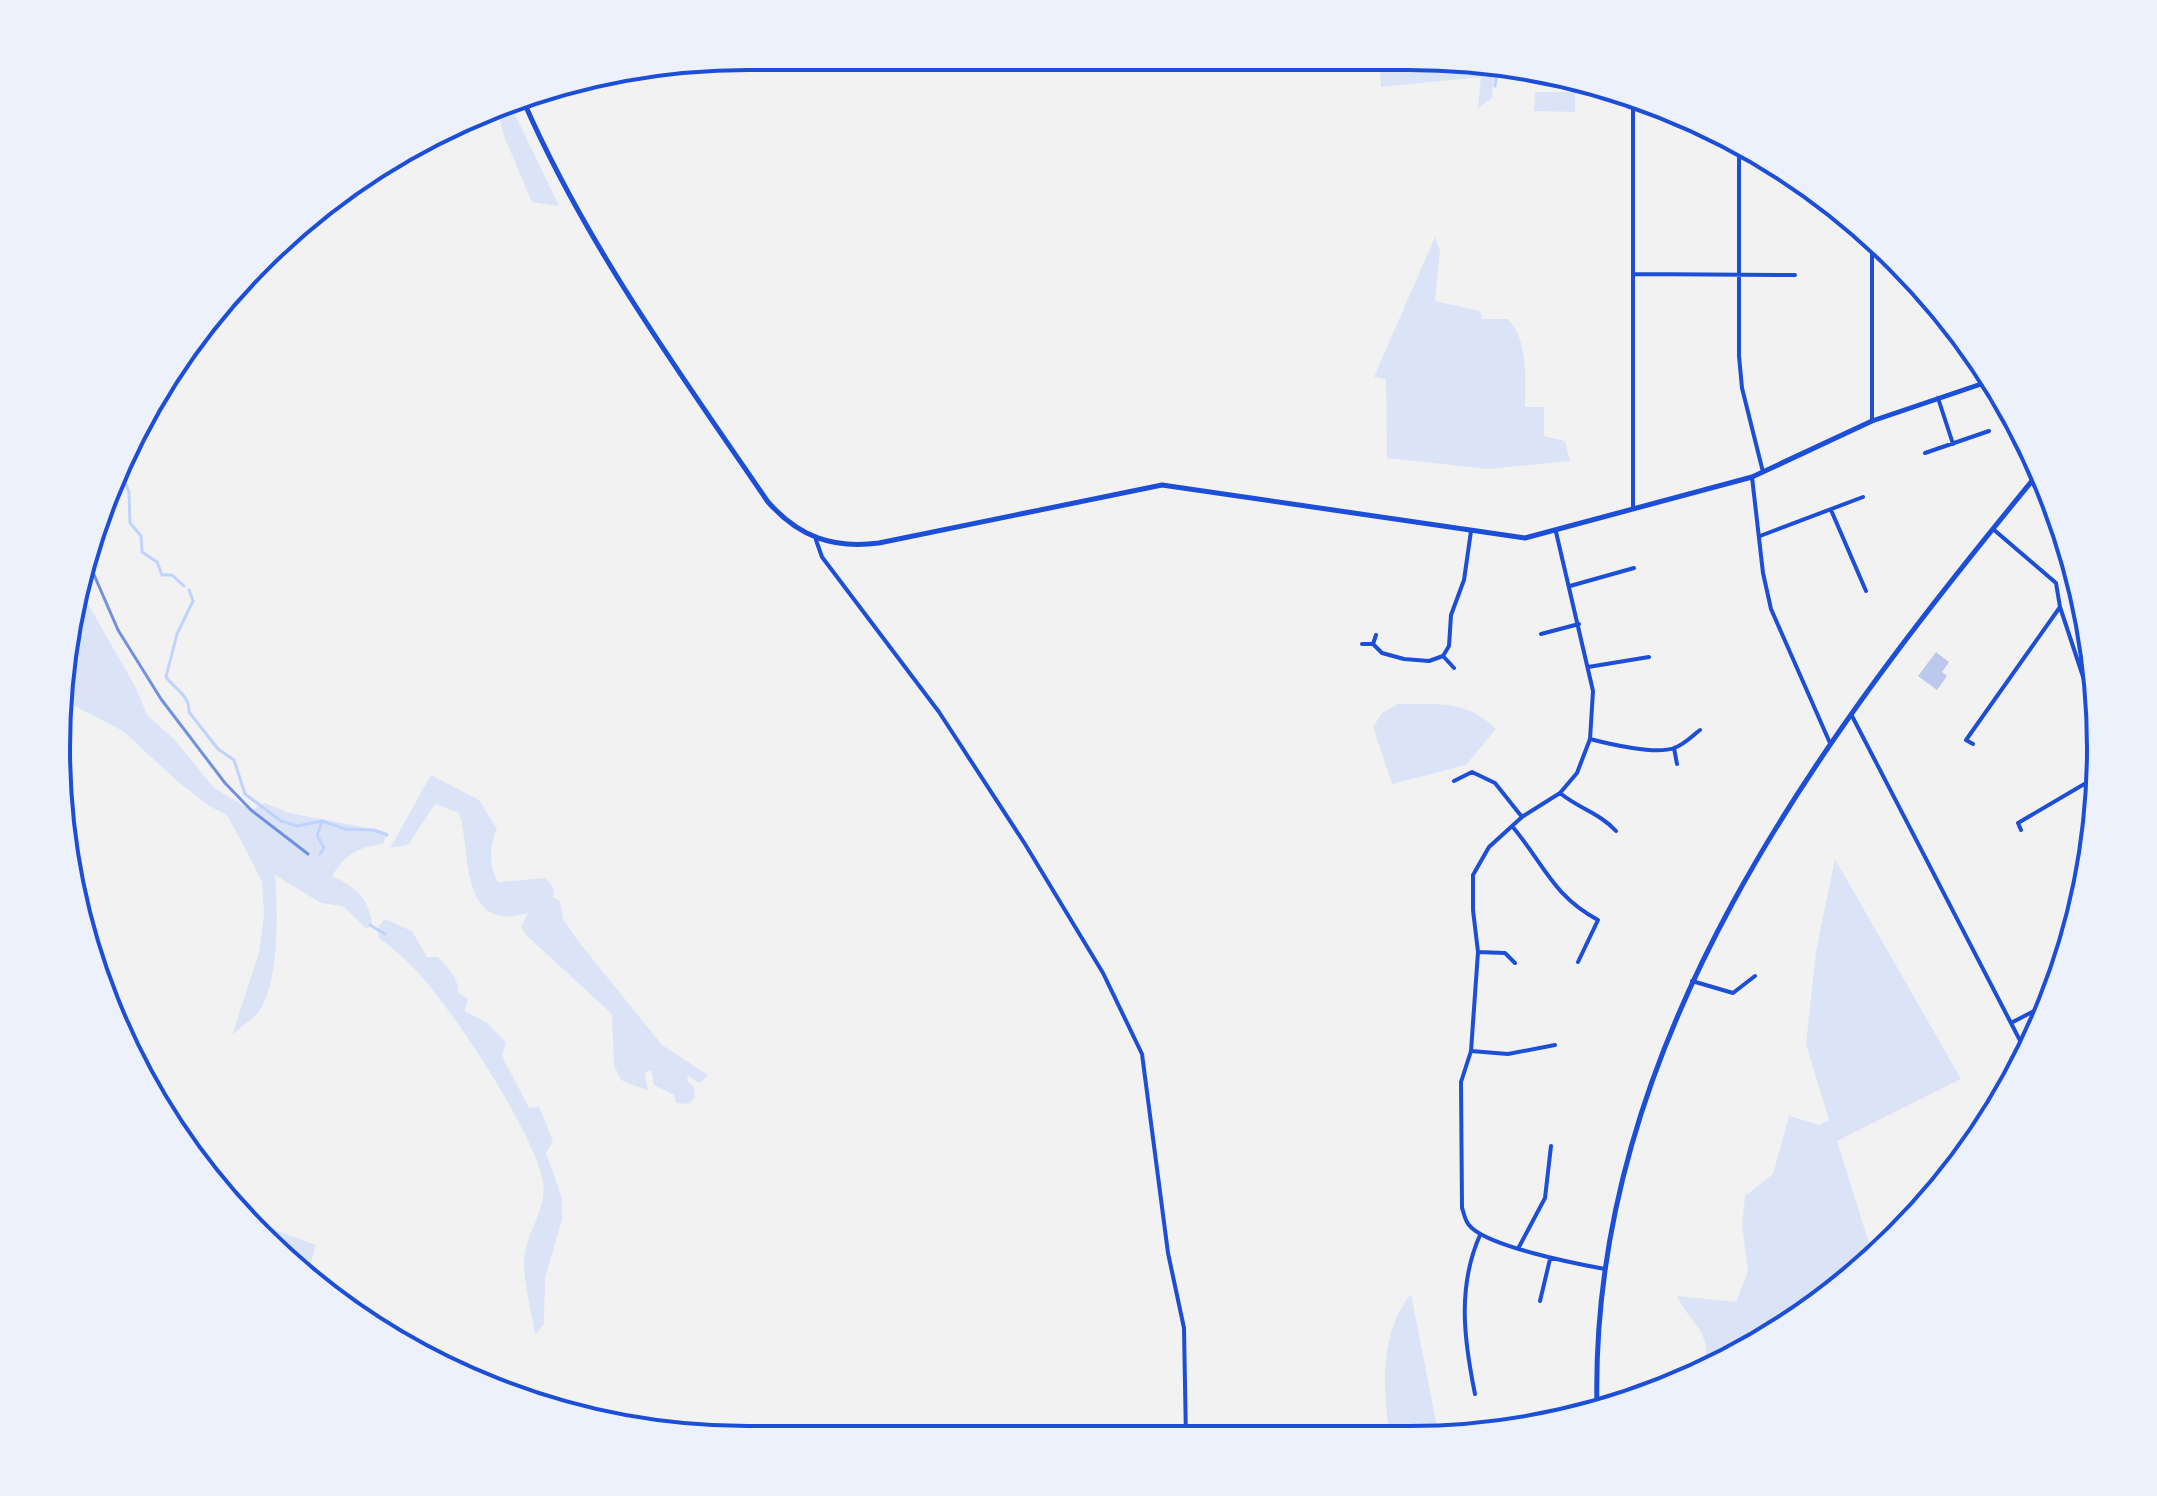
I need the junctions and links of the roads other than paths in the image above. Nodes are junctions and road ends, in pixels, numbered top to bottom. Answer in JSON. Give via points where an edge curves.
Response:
{"nodes":[{"id":1,"x":527,"y":107,"type":"edge"},
{"id":2,"x":1633,"y":108,"type":"edge"},
{"id":3,"x":1739,"y":156,"type":"edge"},
{"id":4,"x":1872,"y":254,"type":"edge"},
{"id":5,"x":1634,"y":274,"type":"junction"},
{"id":6,"x":1739,"y":275,"type":"junction"},
{"id":7,"x":1795,"y":275,"type":"dead end"},
{"id":8,"x":1981,"y":384,"type":"edge"},
{"id":9,"x":1938,"y":398,"type":"junction"},
{"id":10,"x":1872,"y":421,"type":"junction"},
{"id":11,"x":1989,"y":431,"type":"dead end"},
{"id":12,"x":1953,"y":444,"type":"junction"},
{"id":13,"x":1925,"y":453,"type":"dead end"},
{"id":14,"x":1763,"y":472,"type":"junction"},
{"id":15,"x":1752,"y":477,"type":"junction"},
{"id":16,"x":2032,"y":481,"type":"edge"},
{"id":17,"x":1863,"y":497,"type":"dead end"},
{"id":18,"x":1831,"y":510,"type":"junction"},
{"id":19,"x":1633,"y":511,"type":"junction"},
{"id":20,"x":1993,"y":529,"type":"junction"},
{"id":21,"x":1471,"y":531,"type":"junction"},
{"id":22,"x":1556,"y":532,"type":"junction"},
{"id":23,"x":1760,"y":536,"type":"junction"},
{"id":24,"x":816,"y":540,"type":"junction"},
{"id":25,"x":1634,"y":568,"type":"dead end"},
{"id":26,"x":1570,"y":586,"type":"junction"},
{"id":27,"x":1866,"y":591,"type":"dead end"},
{"id":28,"x":2060,"y":607,"type":"junction"},
{"id":29,"x":1579,"y":624,"type":"junction"},
{"id":30,"x":1541,"y":634,"type":"dead end"},
{"id":31,"x":1376,"y":635,"type":"dead end"},
{"id":32,"x":1362,"y":644,"type":"dead end"},
{"id":33,"x":1373,"y":644,"type":"junction"},
{"id":34,"x":1443,"y":656,"type":"junction"},
{"id":35,"x":1649,"y":657,"type":"dead end"},
{"id":36,"x":1588,"y":667,"type":"junction"},
{"id":37,"x":1454,"y":668,"type":"dead end"},
{"id":38,"x":2083,"y":676,"type":"edge"},
{"id":39,"x":1851,"y":714,"type":"junction"},
{"id":40,"x":1700,"y":730,"type":"dead end"},
{"id":41,"x":1590,"y":739,"type":"junction"},
{"id":42,"x":1830,"y":743,"type":"junction"},
{"id":43,"x":1973,"y":744,"type":"dead end"},
{"id":44,"x":1674,"y":748,"type":"junction"},
{"id":45,"x":1677,"y":764,"type":"dead end"},
{"id":46,"x":1454,"y":781,"type":"dead end"},
{"id":47,"x":2086,"y":783,"type":"edge"},
{"id":48,"x":1560,"y":793,"type":"junction"},
{"id":49,"x":1522,"y":817,"type":"junction"},
{"id":50,"x":1512,"y":826,"type":"junction"},
{"id":51,"x":2021,"y":830,"type":"dead end"},
{"id":52,"x":1616,"y":831,"type":"dead end"},
{"id":53,"x":1478,"y":952,"type":"junction"},
{"id":54,"x":1578,"y":962,"type":"dead end"},
{"id":55,"x":1515,"y":963,"type":"dead end"},
{"id":56,"x":1755,"y":976,"type":"dead end"},
{"id":57,"x":1692,"y":981,"type":"junction"},
{"id":58,"x":2033,"y":1011,"type":"edge"},
{"id":59,"x":2011,"y":1023,"type":"junction"},
{"id":60,"x":2020,"y":1041,"type":"edge"},
{"id":61,"x":1555,"y":1045,"type":"dead end"},
{"id":62,"x":1471,"y":1051,"type":"junction"},
{"id":63,"x":1551,"y":1146,"type":"dead end"},
{"id":64,"x":1480,"y":1235,"type":"junction"},
{"id":65,"x":1519,"y":1247,"type":"junction"},
{"id":66,"x":1550,"y":1259,"type":"junction"},
{"id":67,"x":1605,"y":1269,"type":"junction"},
{"id":68,"x":1540,"y":1301,"type":"dead end"},
{"id":69,"x":1475,"y":1394,"type":"dead end"},
{"id":70,"x":1598,"y":1399,"type":"edge"},
{"id":71,"x":1186,"y":1426,"type":"edge"}],
"edges":[{"from":1,"to":24,"type":"street","via":[[593,237],[651,330],[768,502]]},
{"from":2,"to":5,"type":"street"},
{"from":3,"to":6,"type":"street"},
{"from":4,"to":10,"type":"street"},
{"from":5,"to":6,"type":"street"},
{"from":5,"to":19,"type":"street"},
{"from":6,"to":7,"type":"street"},
{"from":6,"to":14,"type":"street","via":[[1742,388]]},
{"from":8,"to":9,"type":"street"},
{"from":9,"to":10,"type":"street"},
{"from":9,"to":12,"type":"street"},
{"from":10,"to":14,"type":"street"},
{"from":11,"to":12,"type":"street"},
{"from":12,"to":13,"type":"street"},
{"from":14,"to":15,"type":"street"},
{"from":15,"to":19,"type":"street"},
{"from":15,"to":23,"type":"street"},
{"from":16,"to":20,"type":"street"},
{"from":17,"to":18,"type":"street"},
{"from":18,"to":23,"type":"street"},
{"from":18,"to":27,"type":"street"},
{"from":19,"to":22,"type":"street"},
{"from":20,"to":28,"type":"street","via":[[2056,583]]},
{"from":20,"to":39,"type":"street"},
{"from":21,"to":22,"type":"street","via":[[1525,538]]},
{"from":21,"to":24,"type":"street","via":[[1162,485],[879,543]]},
{"from":21,"to":34,"type":"street"},
{"from":22,"to":26,"type":"street"},
{"from":23,"to":42,"type":"street","via":[[1771,609]]},
{"from":24,"to":71,"type":"street","via":[[822,557],[939,712],[1025,844],[1103,973],[1142,1054],[1168,1253],[1184,1328]]},
{"from":25,"to":26,"type":"street"},
{"from":26,"to":29,"type":"street"},
{"from":28,"to":38,"type":"street"},
{"from":28,"to":43,"type":"street","via":[[1966,740]]},
{"from":29,"to":30,"type":"street"},
{"from":29,"to":36,"type":"street"},
{"from":31,"to":33,"type":"street"},
{"from":32,"to":33,"type":"street"},
{"from":33,"to":34,"type":"street","via":[[1382,653],[1404,659]]},
{"from":34,"to":37,"type":"street"},
{"from":35,"to":36,"type":"street"},
{"from":36,"to":41,"type":"street","via":[[1594,702]]},
{"from":39,"to":42,"type":"street"},
{"from":39,"to":59,"type":"street"},
{"from":40,"to":44,"type":"street"},
{"from":41,"to":44,"type":"street"},
{"from":41,"to":48,"type":"street","via":[[1577,773]]},
{"from":42,"to":57,"type":"street","via":[[1730,907]]},
{"from":44,"to":45,"type":"street"},
{"from":46,"to":49,"type":"street","via":[[1472,772],[1495,783]]},
{"from":47,"to":51,"type":"street","via":[[2018,823]]},
{"from":48,"to":49,"type":"street"},
{"from":48,"to":52,"type":"street"},
{"from":49,"to":50,"type":"street"},
{"from":50,"to":53,"type":"street","via":[[1489,847],[1473,875]]},
{"from":50,"to":54,"type":"street","via":[[1554,888],[1598,920]]},
{"from":53,"to":55,"type":"street","via":[[1505,953]]},
{"from":53,"to":62,"type":"street"},
{"from":56,"to":57,"type":"street","via":[[1733,993]]},
{"from":57,"to":67,"type":"street","via":[[1636,1131]]},
{"from":58,"to":59,"type":"street"},
{"from":59,"to":60,"type":"street"},
{"from":61,"to":62,"type":"street","via":[[1508,1054]]},
{"from":62,"to":64,"type":"street","via":[[1461,1082],[1462,1208]]},
{"from":63,"to":65,"type":"street","via":[[1545,1198]]},
{"from":64,"to":65,"type":"street"},
{"from":64,"to":69,"type":"street","via":[[1469,1261],[1463,1320]]},
{"from":65,"to":66,"type":"street"},
{"from":66,"to":67,"type":"street"},
{"from":66,"to":68,"type":"street"},
{"from":67,"to":70,"type":"street"}]}
